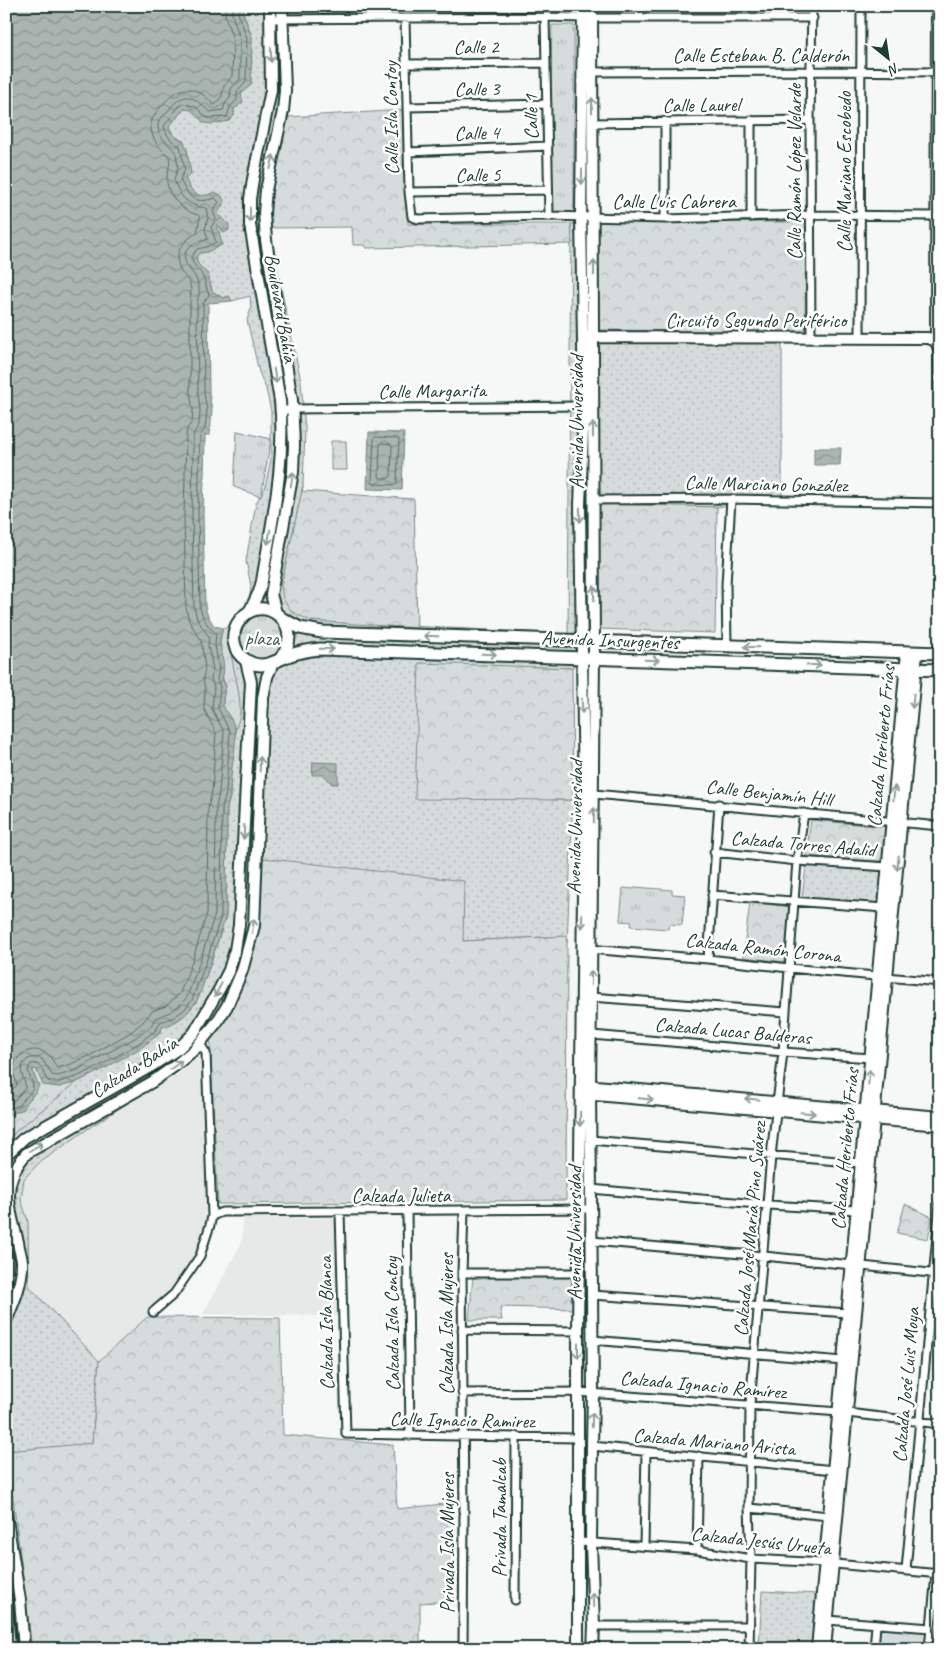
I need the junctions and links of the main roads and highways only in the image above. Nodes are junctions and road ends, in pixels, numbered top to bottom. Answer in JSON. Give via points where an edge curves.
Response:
{"nodes":[{"id":1,"x":270,"y":6,"type":"edge"},
{"id":2,"x":282,"y":6,"type":"edge"},
{"id":3,"x":583,"y":6,"type":"edge"},
{"id":4,"x":592,"y":6,"type":"edge"},
{"id":5,"x":938,"y":6,"type":"edge"},
{"id":6,"x":587,"y":18,"type":"junction"},
{"id":7,"x":587,"y":72,"type":"junction"},
{"id":8,"x":938,"y":72,"type":"edge"},
{"id":9,"x":589,"y":337,"type":"junction"},
{"id":10,"x":937,"y":342,"type":"edge"},
{"id":11,"x":940,"y":390,"type":"edge"},
{"id":12,"x":249,"y":612,"type":"junction"},
{"id":13,"x":279,"y":616,"type":"junction"},
{"id":14,"x":461,"y":637,"type":"junction"},
{"id":15,"x":581,"y":641,"type":"junction"},
{"id":16,"x":594,"y":642,"type":"junction"},
{"id":17,"x":912,"y":652,"type":"junction"},
{"id":18,"x":458,"y":653,"type":"junction"},
{"id":19,"x":940,"y":653,"type":"edge"},
{"id":20,"x":582,"y":658,"type":"junction"},
{"id":21,"x":594,"y":658,"type":"junction"},
{"id":22,"x":246,"y":661,"type":"junction"},
{"id":23,"x":276,"y":661,"type":"junction"},
{"id":24,"x":911,"y":669,"type":"junction"},
{"id":25,"x":940,"y":670,"type":"edge"},
{"id":26,"x":897,"y":821,"type":"junction"},
{"id":27,"x":587,"y":949,"type":"junction"},
{"id":28,"x":883,"y":976,"type":"junction"},
{"id":29,"x":585,"y":1089,"type":"junction"},
{"id":30,"x":91,"y":1099,"type":"junction"},
{"id":31,"x":99,"y":1111,"type":"junction"},
{"id":32,"x":870,"y":1114,"type":"junction"},
{"id":33,"x":940,"y":1117,"type":"edge"},
{"id":34,"x":940,"y":1125,"type":"edge"},
{"id":35,"x":6,"y":1155,"type":"edge"},
{"id":36,"x":6,"y":1254,"type":"edge"},
{"id":37,"x":856,"y":1265,"type":"junction"},
{"id":38,"x":6,"y":1281,"type":"edge"},
{"id":39,"x":6,"y":1321,"type":"edge"},
{"id":40,"x":843,"y":1413,"type":"junction"},
{"id":41,"x":6,"y":1514,"type":"edge"},
{"id":42,"x":10,"y":1556,"type":"edge"},
{"id":43,"x":829,"y":1564,"type":"junction"},
{"id":44,"x":6,"y":1598,"type":"edge"},
{"id":45,"x":10,"y":1649,"type":"edge"},
{"id":46,"x":24,"y":1649,"type":"edge"},
{"id":47,"x":578,"y":1649,"type":"edge"},
{"id":48,"x":593,"y":1649,"type":"edge"},
{"id":49,"x":818,"y":1649,"type":"edge"},
{"id":50,"x":825,"y":1649,"type":"edge"}],
"edges":[{"from":1,"to":12,"type":"main road","name":"Boulevard Bahía","one_way":true,"via":[[271,90],[253,179],[250,225],[283,431],[280,472],[262,581]]},
{"from":13,"to":2,"type":"main road","name":"Boulevard Bahía","one_way":true,"via":[[271,594],[293,472],[293,409],[264,213],[285,90]]},
{"from":3,"to":6,"type":"main road","name":"Avenida Universidad"},
{"from":4,"to":6,"type":"main road","name":"Avenida Universidad"},
{"from":5,"to":8,"type":"main road"},
{"from":6,"to":7,"type":"main road","name":"Avenida Universidad"},
{"from":9,"to":7,"type":"main road","name":"Avenida Universidad","one_way":true,"via":[[594,218],[592,124]]},
{"from":7,"to":9,"type":"main road","name":"Avenida Universidad","one_way":true,"via":[[581,216]]},
{"from":8,"to":10,"type":"main road"},
{"from":9,"to":10,"type":"main road","name":"Circuito Segundo Periférico","via":[[860,338]]},
{"from":9,"to":15,"type":"main road","name":"Avenida Universidad","one_way":true,"via":[[580,505]]},
{"from":16,"to":9,"type":"main road","name":"Avenida Universidad","one_way":true},
{"from":10,"to":11,"type":"main road"},
{"from":12,"to":13,"type":"main road","via":[[262,609]]},
{"from":12,"to":22,"type":"main road","via":[[242,617],[234,632],[236,648]]},
{"from":14,"to":13,"type":"main road","name":"Avenida Insurgentes","one_way":true,"via":[[322,632],[300,628]]},
{"from":13,"to":23,"type":"main road","via":[[287,627],[289,644]]},
{"from":14,"to":15,"type":"main road","name":"Avenida Insurgentes"},
{"from":14,"to":18,"type":"main road"},
{"from":15,"to":16,"type":"main road","name":"Avenida Insurgentes"},
{"from":15,"to":20,"type":"main road","name":"Avenida Universidad"},
{"from":17,"to":16,"type":"main road","name":"Avenida Insurgentes","one_way":true},
{"from":16,"to":21,"type":"main road","name":"Avenida Universidad"},
{"from":17,"to":19,"type":"main road","name":"Avenida Insurgentes"},
{"from":17,"to":24,"type":"main road","name":"Calzada Heriberto Frías"},
{"from":18,"to":20,"type":"main road","name":"Avenida Insurgentes","one_way":true},
{"from":23,"to":18,"type":"main road","name":"Avenida Insurgentes","one_way":true,"via":[[320,648]]},
{"from":20,"to":21,"type":"main road","name":"Avenida Insurgentes"},
{"from":20,"to":27,"type":"main road","name":"Avenida Universidad","one_way":true},
{"from":21,"to":24,"type":"main road","name":"Avenida Insurgentes","one_way":true},
{"from":27,"to":21,"type":"main road","name":"Avenida Universidad","one_way":true,"via":[[594,794]]},
{"from":22,"to":23,"type":"main road","via":[[260,665]]},
{"from":22,"to":30,"type":"main road","name":"Calzada Bahía","one_way":true,"via":[[251,682],[241,897],[235,950],[229,970],[194,1033],[184,1043],[150,1067]]},
{"from":31,"to":23,"type":"main road","name":"Calzada Bahía","one_way":true,"via":[[152,1082],[200,1044],[236,988],[254,926],[263,698],[267,678]]},
{"from":24,"to":25,"type":"main road","name":"Avenida Insurgentes"},
{"from":24,"to":26,"type":"main road","name":"Calzada Heriberto Frías"},
{"from":26,"to":28,"type":"main road","name":"Calzada Heriberto Frías","one_way":true},
{"from":26,"to":28,"type":"main road","name":"Calzada Heriberto Frías","via":[[884,908]]},
{"from":27,"to":29,"type":"main road","name":"Avenida Universidad"},
{"from":29,"to":27,"type":"main road","name":"Avenida Universidad","one_way":true,"via":[[592,1035]]},
{"from":28,"to":32,"type":"main road","name":"Calzada Heriberto Frías"},
{"from":32,"to":28,"type":"main road","name":"Calzada Heriberto Frías","one_way":true,"via":[[871,1058]]},
{"from":29,"to":32,"type":"main road"},
{"from":29,"to":47,"type":"main road","name":"Avenida Universidad","one_way":true,"via":[[579,1210]]},
{"from":48,"to":29,"type":"main road","name":"Avenida Universidad","one_way":true,"via":[[592,1241],[590,1140]]},
{"from":30,"to":31,"type":"main road"},
{"from":30,"to":35,"type":"main road","name":"Calzada Bahía","via":[[24,1138]]},
{"from":39,"to":31,"type":"main road","name":"Calzada Bahía","one_way":true,"via":[[18,1290],[22,1268],[7,1195],[11,1174],[27,1153]]},
{"from":32,"to":33,"type":"main road"},
{"from":32,"to":34,"type":"main road"},
{"from":32,"to":37,"type":"main road","name":"Calzada Heriberto Frías"},
{"from":32,"to":37,"type":"main road","name":"Calzada Heriberto Frías","via":[[861,1163]]},
{"from":36,"to":38,"type":"main road"},
{"from":37,"to":40,"type":"main road","name":"Calzada Heriberto Frías"},
{"from":37,"to":40,"type":"main road","name":"Calzada Heriberto Frías","via":[[843,1361]]},
{"from":40,"to":43,"type":"main road","name":"Calzada Heriberto Frías"},
{"from":40,"to":43,"type":"main road","name":"Calzada Heriberto Frías","via":[[829,1516]]},
{"from":41,"to":42,"type":"main road"},
{"from":42,"to":46,"type":"main road"},
{"from":43,"to":49,"type":"main road","name":"Calzada Heriberto Frías"},
{"from":43,"to":50,"type":"main road","name":"Calzada Heriberto Frías"},
{"from":44,"to":45,"type":"main road"}]}
